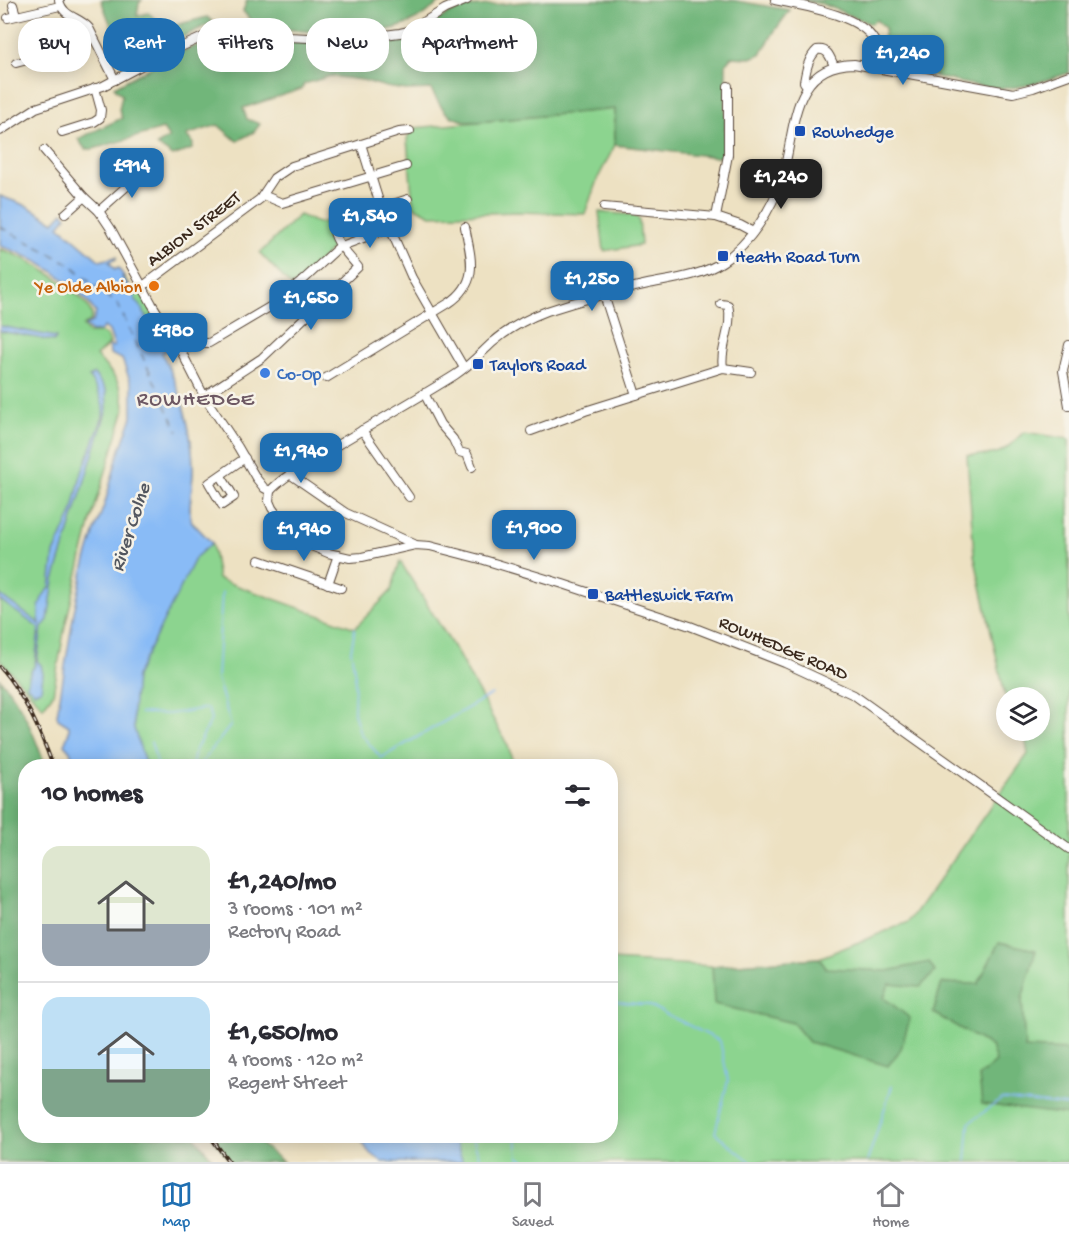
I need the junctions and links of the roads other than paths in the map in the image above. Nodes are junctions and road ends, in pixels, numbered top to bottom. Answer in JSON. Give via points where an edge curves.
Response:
{"nodes":[{"id":1,"x":467,"y":0,"type":"edge"},
{"id":2,"x":775,"y":0,"type":"edge"},
{"id":3,"x":60,"y":3,"type":"edge"},
{"id":4,"x":13,"y":5,"type":"dead end"},
{"id":5,"x":93,"y":38,"type":"junction"},
{"id":6,"x":16,"y":63,"type":"dead end"},
{"id":7,"x":834,"y":66,"type":"junction"},
{"id":8,"x":878,"y":68,"type":"junction"},
{"id":9,"x":1069,"y":75,"type":"edge"},
{"id":10,"x":115,"y":80,"type":"junction"},
{"id":11,"x":728,"y":86,"type":"dead end"},
{"id":12,"x":807,"y":86,"type":"junction"},
{"id":13,"x":95,"y":88,"type":"junction"},
{"id":14,"x":0,"y":131,"type":"edge"},
{"id":15,"x":62,"y":132,"type":"dead end"},
{"id":16,"x":410,"y":132,"type":"dead end"},
{"id":17,"x":361,"y":144,"type":"junction"},
{"id":18,"x":44,"y":150,"type":"dead end"},
{"id":19,"x":406,"y":166,"type":"dead end"},
{"id":20,"x":147,"y":168,"type":"dead end"},
{"id":21,"x":372,"y":176,"type":"junction"},
{"id":22,"x":263,"y":195,"type":"junction"},
{"id":23,"x":84,"y":197,"type":"junction"},
{"id":24,"x":408,"y":199,"type":"dead end"},
{"id":25,"x":604,"y":207,"type":"dead end"},
{"id":26,"x":381,"y":208,"type":"junction"},
{"id":27,"x":99,"y":211,"type":"junction"},
{"id":28,"x":65,"y":214,"type":"dead end"},
{"id":29,"x":716,"y":217,"type":"junction"},
{"id":30,"x":465,"y":227,"type":"dead end"},
{"id":31,"x":390,"y":228,"type":"junction"},
{"id":32,"x":753,"y":232,"type":"junction"},
{"id":33,"x":341,"y":246,"type":"junction"},
{"id":34,"x":143,"y":286,"type":"junction"},
{"id":35,"x":604,"y":295,"type":"junction"},
{"id":36,"x":727,"y":304,"type":"dead end"},
{"id":37,"x":432,"y":313,"type":"junction"},
{"id":38,"x":1069,"y":345,"type":"edge"},
{"id":39,"x":181,"y":351,"type":"junction"},
{"id":40,"x":464,"y":368,"type":"junction"},
{"id":41,"x":723,"y":368,"type":"junction"},
{"id":42,"x":751,"y":372,"type":"dead end"},
{"id":43,"x":326,"y":378,"type":"dead end"},
{"id":44,"x":424,"y":393,"type":"junction"},
{"id":45,"x":636,"y":395,"type":"junction"},
{"id":46,"x":204,"y":396,"type":"junction"},
{"id":47,"x":1069,"y":406,"type":"edge"},
{"id":48,"x":362,"y":430,"type":"junction"},
{"id":49,"x":531,"y":431,"type":"dead end"},
{"id":50,"x":245,"y":458,"type":"junction"},
{"id":51,"x":471,"y":467,"type":"dead end"},
{"id":52,"x":291,"y":475,"type":"junction"},
{"id":53,"x":221,"y":476,"type":"dead end"},
{"id":54,"x":270,"y":491,"type":"junction"},
{"id":55,"x":410,"y":497,"type":"dead end"},
{"id":56,"x":415,"y":545,"type":"junction"},
{"id":57,"x":338,"y":555,"type":"junction"},
{"id":58,"x":259,"y":560,"type":"dead end"},
{"id":59,"x":328,"y":584,"type":"junction"},
{"id":60,"x":341,"y":588,"type":"dead end"},
{"id":61,"x":1069,"y":849,"type":"edge"}],
"edges":[{"from":1,"to":10,"type":"street","via":[[399,33],[329,39],[227,34],[202,37]]},
{"from":2,"to":8,"type":"street","via":[[824,11],[862,28],[876,43]]},
{"from":3,"to":4,"type":"street","via":[[12,16]]},
{"from":3,"to":5,"type":"street","via":[[67,15],[87,25]]},
{"from":5,"to":6,"type":"street","via":[[76,47]]},
{"from":5,"to":10,"type":"street"},
{"from":7,"to":8,"type":"street"},
{"from":7,"to":12,"type":"street"},
{"from":7,"to":12,"type":"street","via":[[828,53],[817,50],[805,74]]},
{"from":8,"to":9,"type":"street","via":[[1013,93]]},
{"from":10,"to":13,"type":"street"},
{"from":11,"to":29,"type":"street","via":[[728,155]]},
{"from":12,"to":32,"type":"street","via":[[800,99],[781,179]]},
{"from":13,"to":14,"type":"street","via":[[36,108]]},
{"from":13,"to":15,"type":"street","via":[[102,110],[100,118]]},
{"from":16,"to":17,"type":"street","name":"ALBION STREET"},
{"from":17,"to":21,"type":"street"},
{"from":17,"to":22,"type":"street","name":"ALBION STREET","via":[[292,166],[274,178]]},
{"from":18,"to":23,"type":"street"},
{"from":19,"to":21,"type":"street"},
{"from":20,"to":27,"type":"street"},
{"from":21,"to":22,"type":"street","via":[[282,203]]},
{"from":21,"to":26,"type":"street"},
{"from":22,"to":34,"type":"street","name":"ALBION STREET"},
{"from":23,"to":27,"type":"street"},
{"from":23,"to":28,"type":"street"},
{"from":24,"to":26,"type":"street"},
{"from":25,"to":29,"type":"street"},
{"from":26,"to":31,"type":"street"},
{"from":26,"to":33,"type":"street","via":[[334,224],[333,231]]},
{"from":27,"to":34,"type":"street"},
{"from":29,"to":32,"type":"street"},
{"from":30,"to":37,"type":"street","via":[[472,264],[468,284],[456,298]]},
{"from":31,"to":33,"type":"street"},
{"from":31,"to":37,"type":"street"},
{"from":32,"to":35,"type":"street","via":[[733,255],[709,269]]},
{"from":33,"to":39,"type":"street","via":[[273,305],[209,344],[198,343]]},
{"from":33,"to":46,"type":"street","via":[[358,267],[262,358]]},
{"from":34,"to":39,"type":"street"},
{"from":35,"to":40,"type":"street","via":[[527,320],[493,342]]},
{"from":35,"to":45,"type":"street"},
{"from":36,"to":41,"type":"street","via":[[731,317]]},
{"from":37,"to":40,"type":"street"},
{"from":37,"to":43,"type":"street"},
{"from":38,"to":47,"type":"street","via":[[1064,371]]},
{"from":39,"to":46,"type":"street"},
{"from":40,"to":44,"type":"street"},
{"from":41,"to":42,"type":"street"},
{"from":41,"to":45,"type":"street"},
{"from":44,"to":48,"type":"street"},
{"from":44,"to":51,"type":"street","via":[[440,424],[459,452],[466,454]]},
{"from":45,"to":49,"type":"street"},
{"from":46,"to":50,"type":"street"},
{"from":48,"to":52,"type":"street"},
{"from":48,"to":55,"type":"street"},
{"from":50,"to":53,"type":"street"},
{"from":50,"to":54,"type":"street","via":[[261,485]]},
{"from":52,"to":54,"type":"street"},
{"from":52,"to":56,"type":"street","via":[[346,513]]},
{"from":54,"to":57,"type":"street","name":"ROWHEDGE ROAD","via":[[268,501],[286,527],[309,545]]},
{"from":56,"to":57,"type":"street","name":"ROWHEDGE ROAD","via":[[362,557]]},
{"from":56,"to":61,"type":"street","name":"ROWHEDGE ROAD","via":[[484,560],[690,626],[854,695]]},
{"from":57,"to":59,"type":"street"},
{"from":58,"to":59,"type":"street"},
{"from":59,"to":60,"type":"street"}]}
